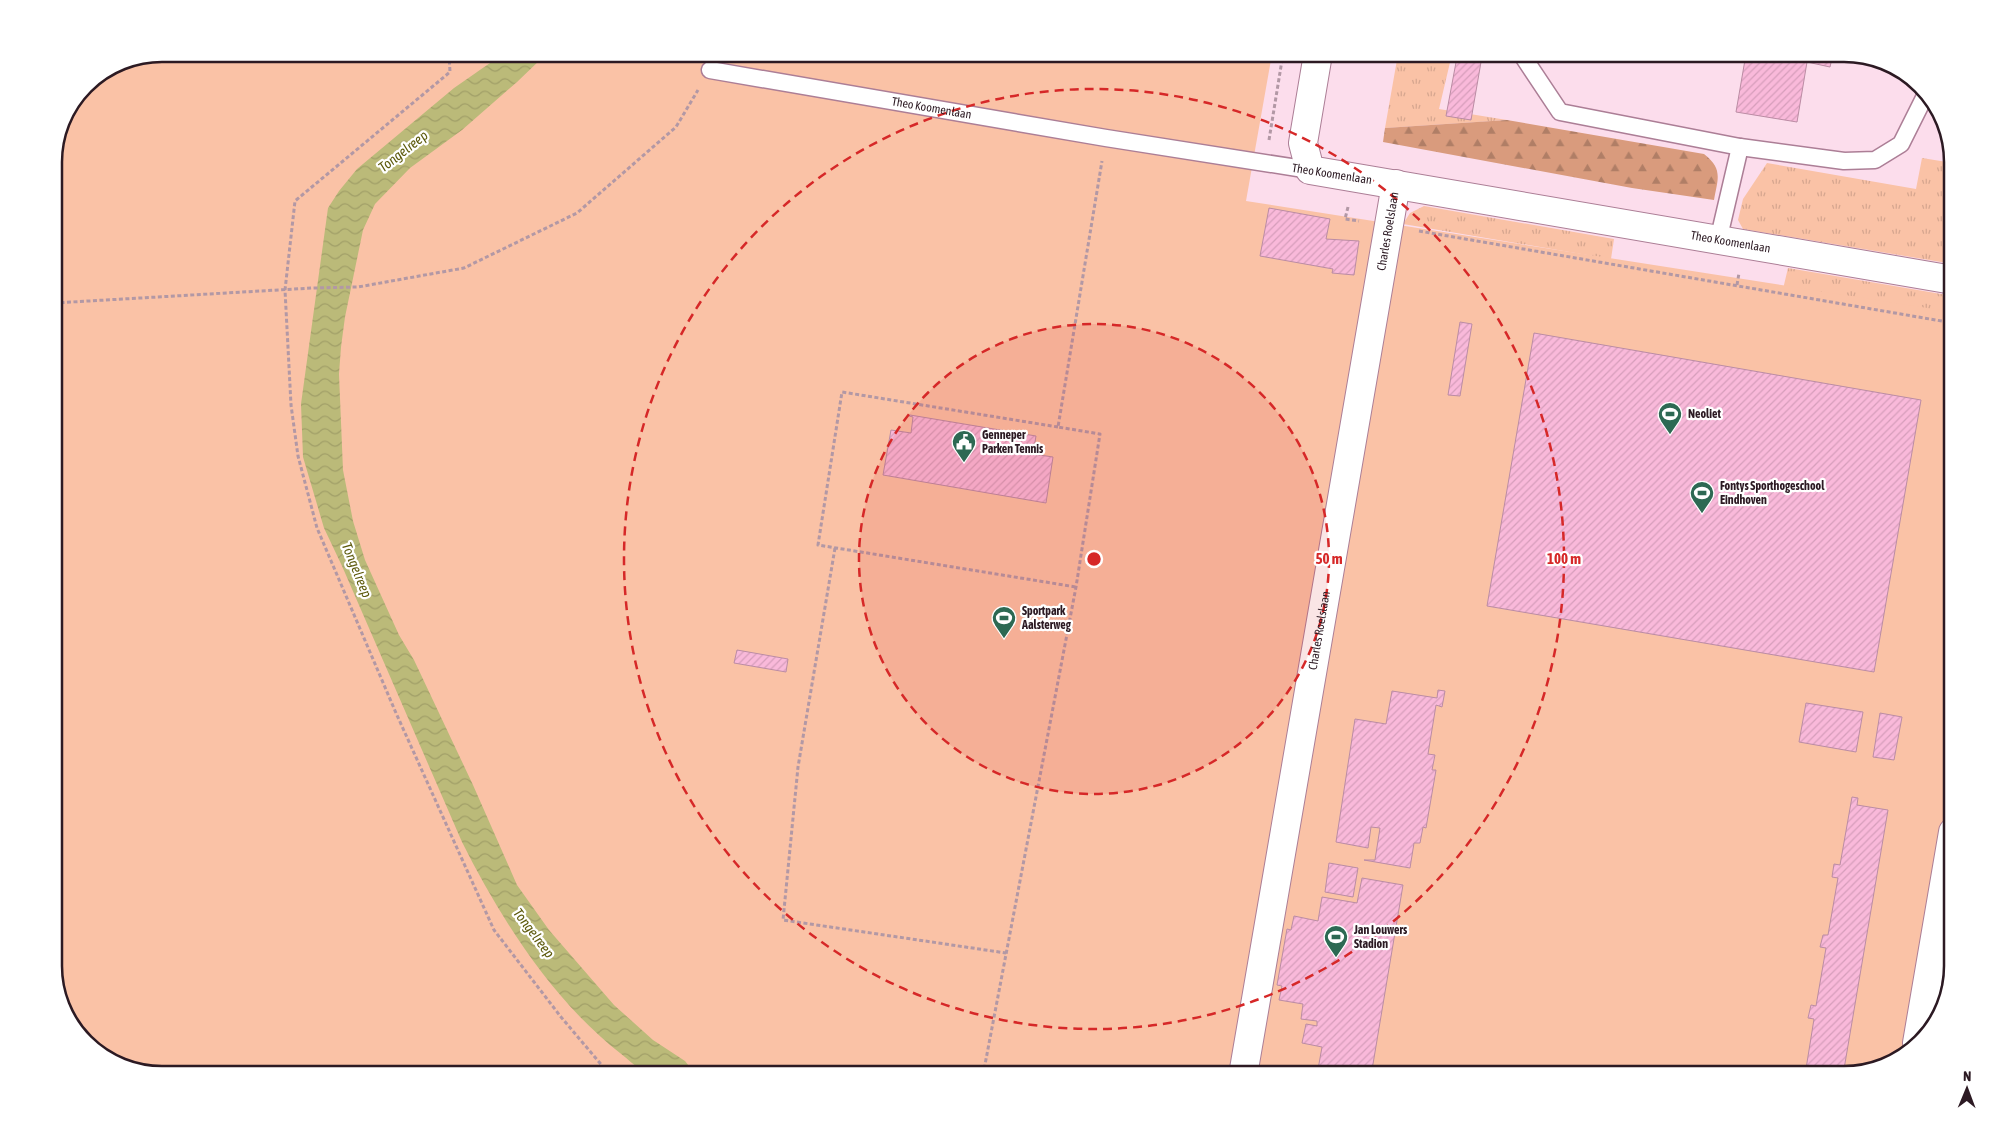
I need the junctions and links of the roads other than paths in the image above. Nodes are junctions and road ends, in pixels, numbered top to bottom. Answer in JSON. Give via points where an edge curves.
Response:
{"nodes":[{"id":1,"x":1317,"y":62,"type":"edge"},
{"id":2,"x":1527,"y":62,"type":"edge"},
{"id":3,"x":710,"y":70,"type":"road end"},
{"id":4,"x":1923,"y":101,"type":"edge"},
{"id":5,"x":1740,"y":147,"type":"junction"},
{"id":6,"x":1310,"y":170,"type":"junction"},
{"id":7,"x":1396,"y":184,"type":"junction"},
{"id":8,"x":1718,"y":241,"type":"junction"},
{"id":9,"x":1944,"y":279,"type":"edge"},
{"id":10,"x":1944,"y":885,"type":"edge"},
{"id":11,"x":1919,"y":1033,"type":"edge"},
{"id":12,"x":1244,"y":1066,"type":"edge"}],
"edges":[{"from":1,"to":6,"type":"street","via":[[1303,143]]},
{"from":2,"to":5,"type":"lane","via":[[1560,112]]},
{"from":3,"to":6,"type":"lane","name":"Theo Koomenlaan"},
{"from":4,"to":5,"type":"lane","via":[[1901,144],[1875,160],[1844,161]]},
{"from":5,"to":8,"type":"lane"},
{"from":6,"to":7,"type":"street","name":"Theo Koomenlaan"},
{"from":7,"to":8,"type":"street","name":"Theo Koomenlaan"},
{"from":7,"to":12,"type":"street","name":"Charles Roelslaan"},
{"from":8,"to":9,"type":"street","name":"Theo Koomenlaan"},
{"from":10,"to":11,"type":"street"}]}
